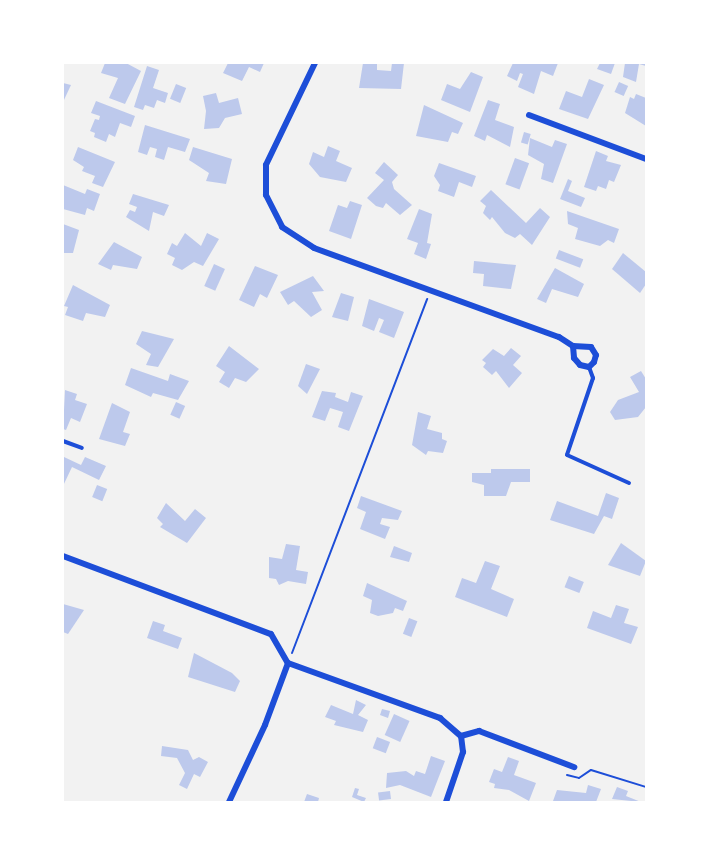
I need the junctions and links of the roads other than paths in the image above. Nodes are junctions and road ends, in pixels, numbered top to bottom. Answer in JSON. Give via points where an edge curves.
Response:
{"nodes":[{"id":1,"x":315,"y":63,"type":"edge"},
{"id":2,"x":529,"y":115,"type":"dead end"},
{"id":3,"x":646,"y":159,"type":"edge"},
{"id":4,"x":573,"y":346,"type":"junction"},
{"id":5,"x":589,"y":367,"type":"junction"},
{"id":6,"x":63,"y":441,"type":"edge"},
{"id":7,"x":82,"y":448,"type":"dead end"},
{"id":8,"x":629,"y":483,"type":"dead end"},
{"id":9,"x":63,"y":556,"type":"edge"},
{"id":10,"x":288,"y":663,"type":"junction"},
{"id":11,"x":461,"y":736,"type":"junction"},
{"id":12,"x":574,"y":767,"type":"dead end"},
{"id":13,"x":229,"y":802,"type":"edge"},
{"id":14,"x":446,"y":802,"type":"edge"}],
"edges":[{"from":1,"to":4,"type":"street","via":[[266,165],[264,185],[272,212],[282,227],[306,244],[559,337]]},
{"from":2,"to":3,"type":"street"},
{"from":4,"to":5,"type":"street","via":[[577,363]]},
{"from":4,"to":5,"type":"street","via":[[584,344],[595,351],[596,359]]},
{"from":5,"to":8,"type":"lane","via":[[592,378],[567,455]]},
{"from":6,"to":7,"type":"lane"},
{"from":9,"to":10,"type":"street","via":[[271,634]]},
{"from":10,"to":11,"type":"street","via":[[440,718]]},
{"from":10,"to":13,"type":"street","via":[[265,725]]},
{"from":11,"to":12,"type":"street","via":[[479,731]]},
{"from":11,"to":14,"type":"street","via":[[464,752]]}]}
